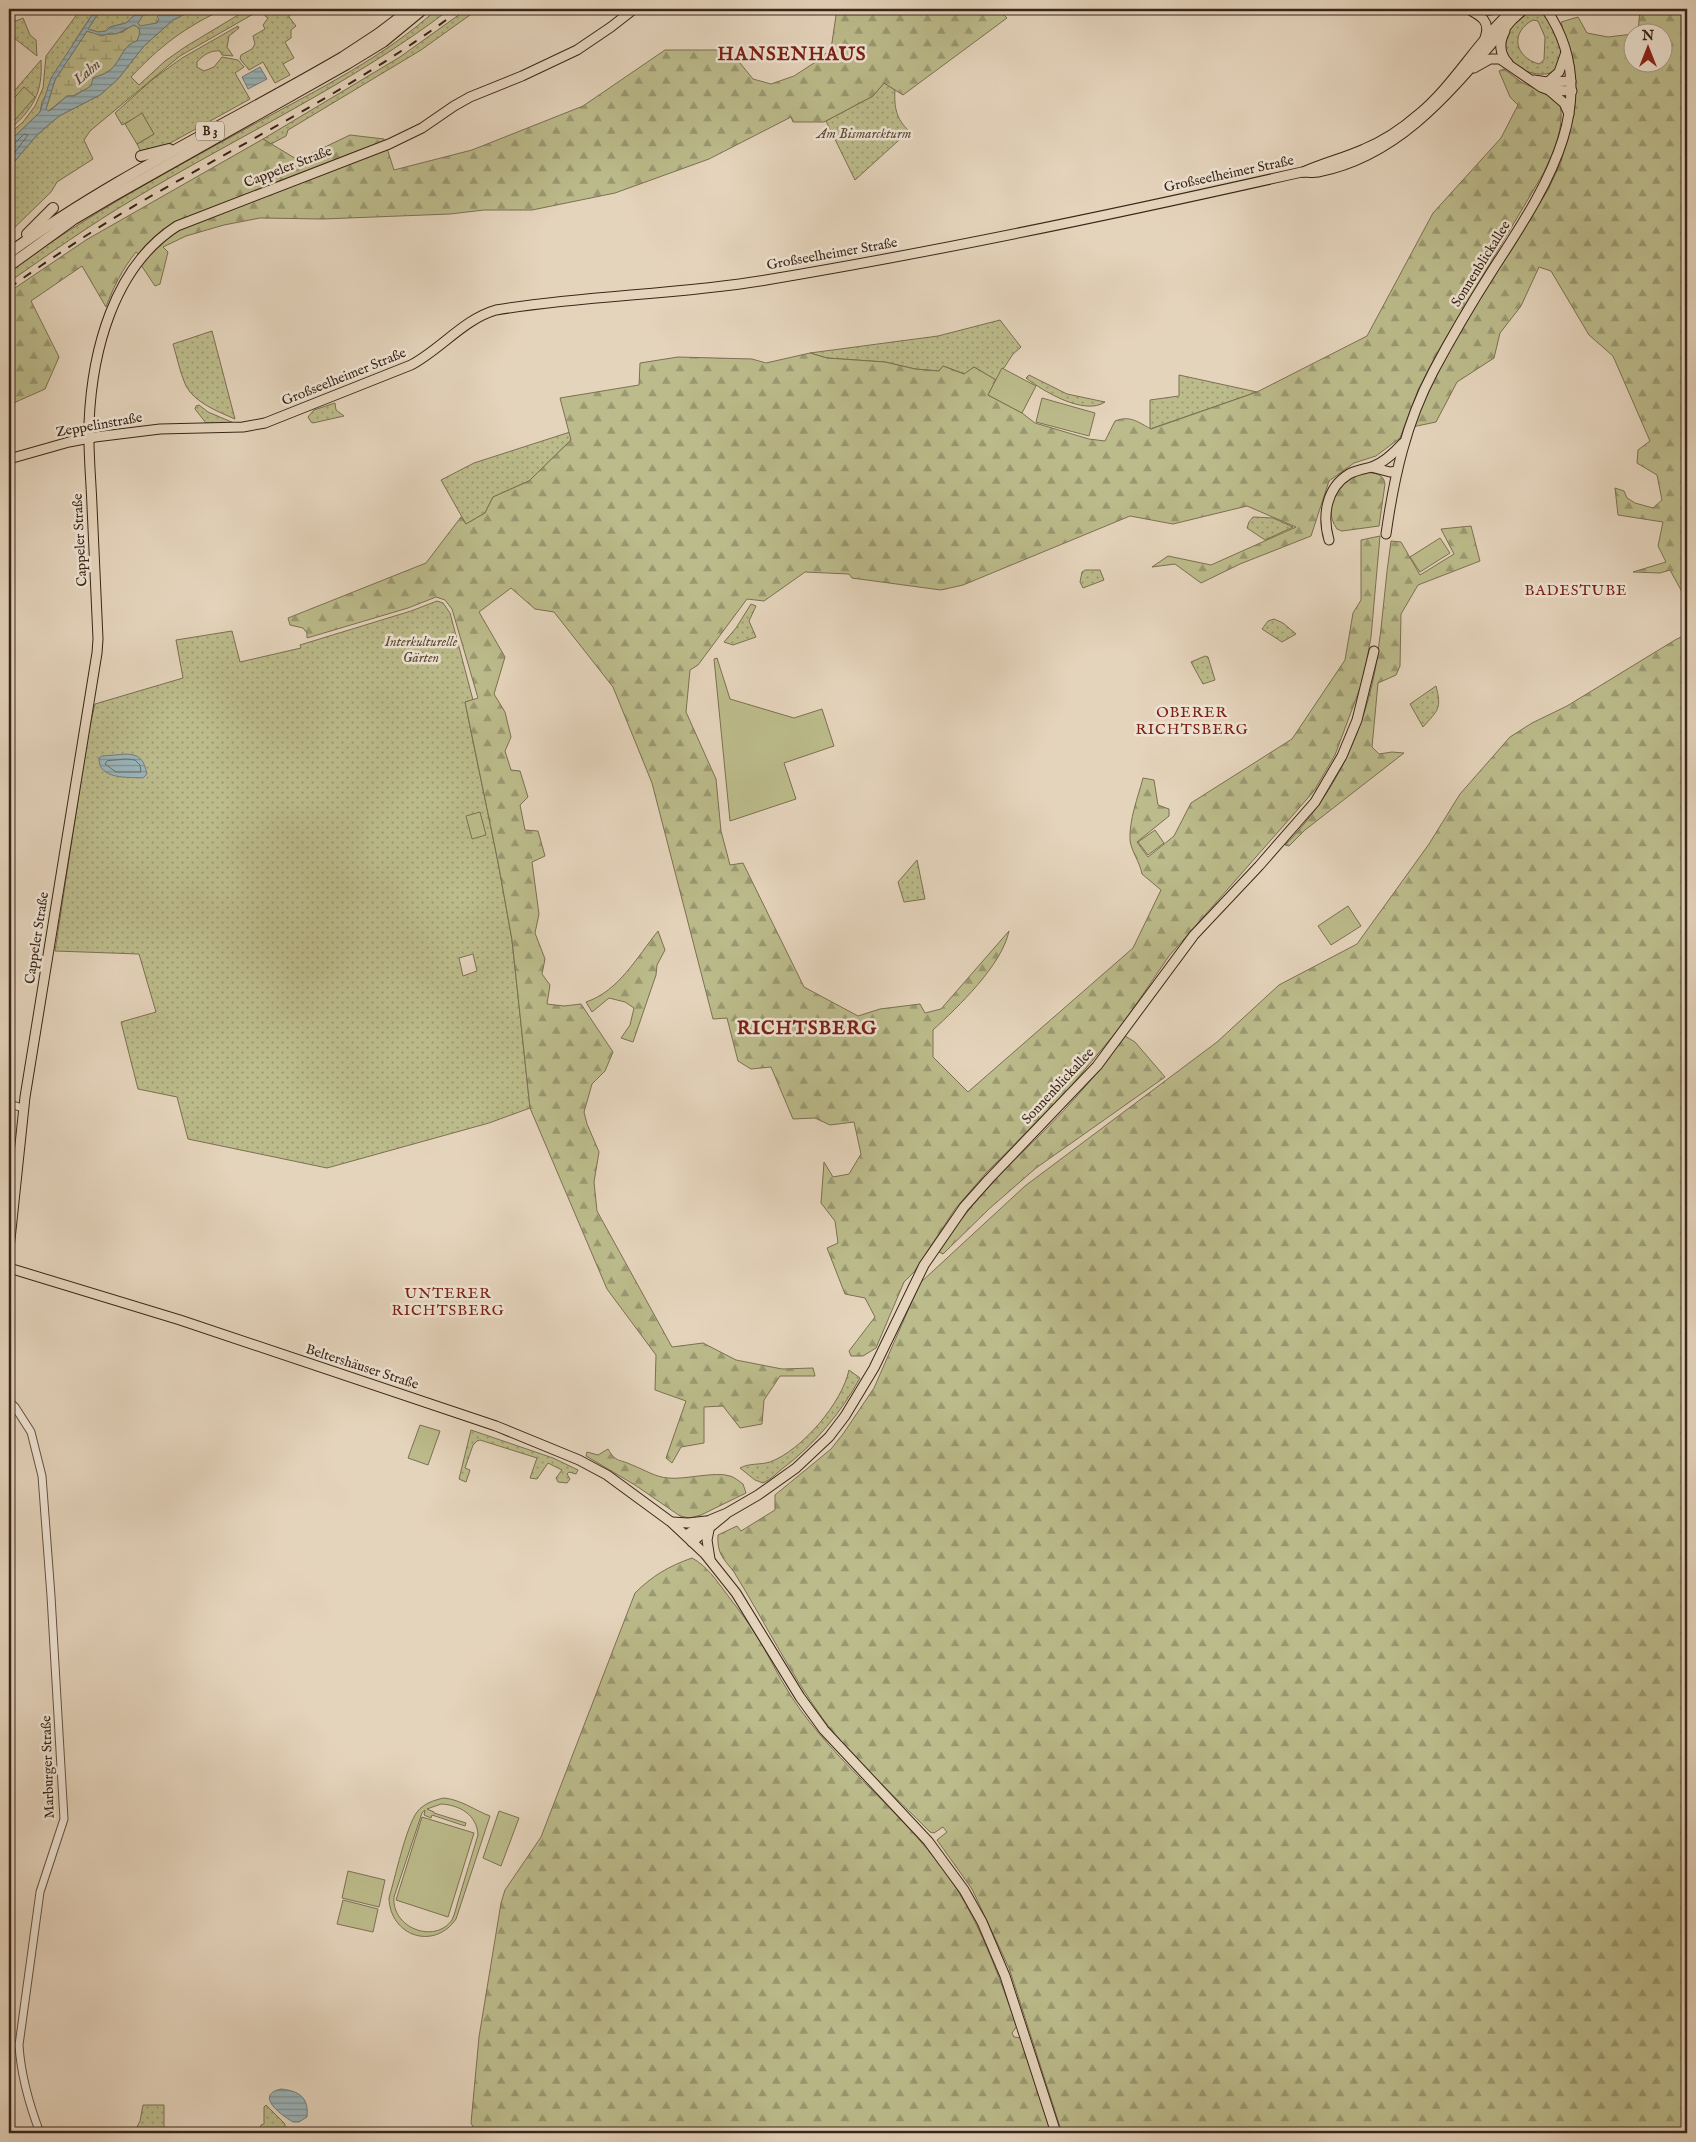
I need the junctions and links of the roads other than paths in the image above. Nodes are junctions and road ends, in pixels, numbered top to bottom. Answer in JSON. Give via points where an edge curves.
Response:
{"nodes":[{"id":1,"x":411,"y":9,"type":"edge"},
{"id":2,"x":423,"y":9,"type":"edge"},
{"id":3,"x":634,"y":9,"type":"edge"},
{"id":4,"x":1468,"y":9,"type":"edge"},
{"id":5,"x":1476,"y":9,"type":"edge"},
{"id":6,"x":1499,"y":9,"type":"edge"},
{"id":7,"x":1514,"y":9,"type":"edge"},
{"id":8,"x":1524,"y":9,"type":"edge"},
{"id":9,"x":1546,"y":9,"type":"edge"},
{"id":10,"x":1512,"y":20,"type":"junction"},
{"id":11,"x":1485,"y":38,"type":"junction"},
{"id":12,"x":1566,"y":53,"type":"junction"},
{"id":13,"x":1508,"y":63,"type":"junction"},
{"id":14,"x":1464,"y":75,"type":"junction"},
{"id":15,"x":1548,"y":86,"type":"junction"},
{"id":16,"x":1571,"y":86,"type":"junction"},
{"id":17,"x":1569,"y":115,"type":"junction"},
{"id":18,"x":184,"y":145,"type":"junction"},
{"id":19,"x":142,"y":156,"type":"dead end"},
{"id":20,"x":1302,"y":172,"type":"junction"},
{"id":21,"x":53,"y":208,"type":"dead end"},
{"id":22,"x":9,"y":253,"type":"edge"},
{"id":23,"x":9,"y":266,"type":"edge"},
{"id":24,"x":195,"y":427,"type":"joint"},
{"id":25,"x":89,"y":438,"type":"junction"},
{"id":26,"x":1403,"y":443,"type":"junction"},
{"id":27,"x":9,"y":459,"type":"edge"},
{"id":28,"x":1381,"y":462,"type":"junction"},
{"id":29,"x":1370,"y":467,"type":"junction"},
{"id":30,"x":1397,"y":471,"type":"junction"},
{"id":31,"x":1386,"y":534,"type":"dead end"},
{"id":32,"x":1329,"y":540,"type":"dead end"},
{"id":33,"x":1374,"y":651,"type":"dead end"},
{"id":34,"x":9,"y":1104,"type":"edge"},
{"id":35,"x":23,"y":1108,"type":"junction"},
{"id":36,"x":9,"y":1250,"type":"edge"},
{"id":37,"x":9,"y":1268,"type":"edge"},
{"id":38,"x":9,"y":1401,"type":"edge"},
{"id":39,"x":727,"y":1513,"type":"junction"},
{"id":40,"x":710,"y":1520,"type":"junction"},
{"id":41,"x":671,"y":1522,"type":"junction"},
{"id":42,"x":709,"y":1530,"type":"junction"},
{"id":43,"x":689,"y":1539,"type":"junction"},
{"id":44,"x":711,"y":1561,"type":"junction"},
{"id":45,"x":40,"y":2133,"type":"edge"},
{"id":46,"x":1056,"y":2133,"type":"edge"}],
"edges":[{"from":1,"to":18,"type":"highway","number":"B 3","via":[[343,57]]},
{"from":2,"to":23,"type":"highway","number":"B 3","via":[[383,42],[112,196]]},
{"from":3,"to":25,"type":"main road","name":"Cappeler Straße","via":[[577,50],[485,90],[422,128],[389,144],[182,224],[158,240],[127,278],[112,310],[98,354],[91,393]]},
{"from":4,"to":11,"type":"main road","via":[[1486,21]]},
{"from":5,"to":6,"type":"main road"},
{"from":7,"to":11,"type":"main road"},
{"from":8,"to":10,"type":"main road","name":"Großseelheimer Straße"},
{"from":9,"to":12,"type":"main road","name":"Sonnenblickallee","via":[[1558,29]]},
{"from":10,"to":13,"type":"main road","via":[[1501,41],[1502,55]]},
{"from":10,"to":14,"type":"main road","name":"Großseelheimer Straße"},
{"from":11,"to":20,"type":"main road","via":[[1439,95],[1407,123],[1365,149]]},
{"from":12,"to":15,"type":"main road","via":[[1559,72]]},
{"from":12,"to":16,"type":"main road","name":"Sonnenblickallee"},
{"from":13,"to":14,"type":"main road","via":[[1490,59]]},
{"from":13,"to":15,"type":"main road"},
{"from":14,"to":20,"type":"main road","name":"Großseelheimer Straße","via":[[1433,110],[1398,138],[1342,165],[1316,173]]},
{"from":15,"to":16,"type":"main road"},
{"from":15,"to":17,"type":"main road","via":[[1564,103]]},
{"from":16,"to":17,"type":"main road","name":"Sonnenblickallee"},
{"from":17,"to":26,"type":"main road","name":"Sonnenblickallee","via":[[1562,146],[1547,183],[1433,373]]},
{"from":18,"to":19,"type":"highway"},
{"from":18,"to":22,"type":"highway","number":"B 3","via":[[103,192]]},
{"from":20,"to":24,"type":"main road","name":"Großseelheimer Straße","via":[[1055,225],[766,280],[496,310],[479,316],[411,365],[288,415],[256,426]]},
{"from":21,"to":22,"type":"highway"},
{"from":24,"to":25,"type":"main road","name":"Zeppelinstraße"},
{"from":25,"to":27,"type":"main road","name":"Zeppelinstraße"},
{"from":25,"to":35,"type":"main road","name":"Cappeler Straße","via":[[97,653]]},
{"from":26,"to":28,"type":"main road"},
{"from":26,"to":30,"type":"main road","name":"Sonnenblickallee"},
{"from":28,"to":29,"type":"main road"},
{"from":28,"to":30,"type":"main road"},
{"from":29,"to":30,"type":"main road"},
{"from":29,"to":32,"type":"main road","via":[[1350,473],[1332,492],[1325,514]]},
{"from":30,"to":31,"type":"main road","name":"Sonnenblickallee"},
{"from":33,"to":39,"type":"main road","name":"Sonnenblickallee","via":[[1357,720],[1342,756],[1315,802],[1194,936],[1097,1066],[964,1207],[924,1265],[874,1368],[828,1437],[796,1468],[758,1496]]},
{"from":34,"to":35,"type":"street"},
{"from":35,"to":36,"type":"main road","name":"Cappeler Straße"},
{"from":37,"to":41,"type":"main road","name":"Beltershäuser Straße","via":[[180,1320],[496,1426],[579,1460],[606,1475]]},
{"from":38,"to":45,"type":"street","name":"Marburger Straße","via":[[31,1432],[42,1476],[63,1805],[61,1829],[40,1892],[20,2040],[20,2066],[25,2090]]},
{"from":39,"to":40,"type":"main road","name":"Sonnenblickallee"},
{"from":39,"to":42,"type":"main road","name":"Sonnenblickallee"},
{"from":40,"to":41,"type":"main road"},
{"from":40,"to":43,"type":"main road","name":"Sonnenblickallee"},
{"from":41,"to":43,"type":"main road","name":"Beltershäuser Straße"},
{"from":42,"to":43,"type":"main road","name":"Sonnenblickallee"},
{"from":42,"to":44,"type":"main road","via":[[707,1544]]},
{"from":43,"to":44,"type":"main road","name":"Beltershäuser Straße"},
{"from":44,"to":46,"type":"main road","name":"Beltershäuser Straße","via":[[736,1592],[824,1730],[923,1836],[964,1890],[1005,1976]]}]}
